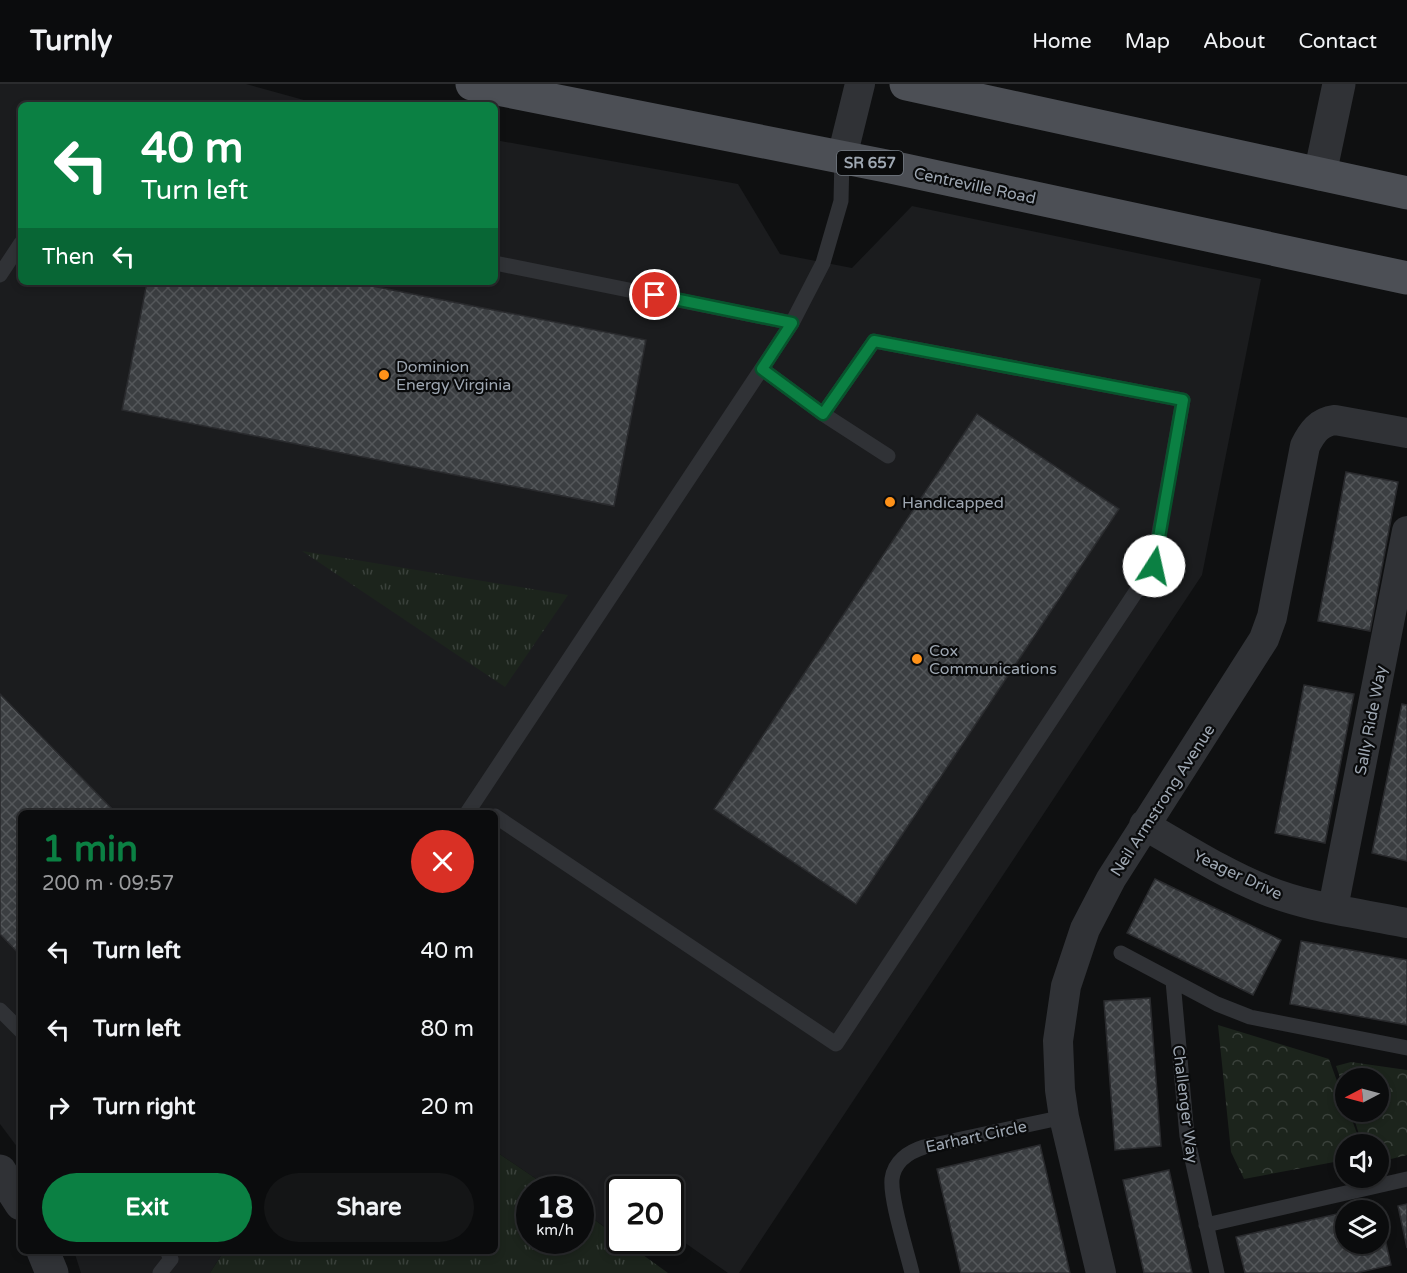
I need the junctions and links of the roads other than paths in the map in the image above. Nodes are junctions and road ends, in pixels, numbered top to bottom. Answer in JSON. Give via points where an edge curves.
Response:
{"nodes":[{"id":1,"x":472,"y":84,"type":"edge"},
{"id":2,"x":860,"y":84,"type":"edge"},
{"id":3,"x":906,"y":84,"type":"edge"},
{"id":4,"x":1339,"y":84,"type":"edge"},
{"id":5,"x":843,"y":158,"type":"junction"},
{"id":6,"x":1320,"y":174,"type":"junction"},
{"id":7,"x":1407,"y":194,"type":"edge"},
{"id":8,"x":18,"y":248,"type":"edge"},
{"id":9,"x":498,"y":264,"type":"edge"},
{"id":10,"x":0,"y":275,"type":"edge"},
{"id":11,"x":1407,"y":278,"type":"edge"},
{"id":12,"x":792,"y":323,"type":"junction"},
{"id":13,"x":762,"y":369,"type":"junction"},
{"id":14,"x":823,"y":414,"type":"junction"},
{"id":15,"x":1407,"y":433,"type":"edge"},
{"id":16,"x":888,"y":456,"type":"dead end"},
{"id":17,"x":1405,"y":550,"type":"edge"},
{"id":18,"x":471,"y":808,"type":"edge"},
{"id":19,"x":498,"y":818,"type":"edge"},
{"id":20,"x":1144,"y":825,"type":"junction"},
{"id":21,"x":1334,"y":908,"type":"junction"},
{"id":22,"x":1407,"y":923,"type":"edge"},
{"id":23,"x":1121,"y":953,"type":"dead end"},
{"id":24,"x":1173,"y":981,"type":"junction"},
{"id":25,"x":0,"y":1010,"type":"edge"},
{"id":26,"x":18,"y":1028,"type":"edge"},
{"id":27,"x":1407,"y":1048,"type":"edge"},
{"id":28,"x":1064,"y":1117,"type":"junction"},
{"id":29,"x":0,"y":1171,"type":"edge"},
{"id":30,"x":1407,"y":1179,"type":"edge"},
{"id":31,"x":18,"y":1199,"type":"edge"},
{"id":32,"x":1206,"y":1225,"type":"junction"},
{"id":33,"x":44,"y":1254,"type":"edge"},
{"id":34,"x":171,"y":1254,"type":"edge"},
{"id":35,"x":52,"y":1273,"type":"edge"},
{"id":36,"x":160,"y":1273,"type":"edge"},
{"id":37,"x":912,"y":1273,"type":"edge"},
{"id":38,"x":1101,"y":1273,"type":"edge"},
{"id":39,"x":1217,"y":1273,"type":"edge"}],
"edges":[{"from":1,"to":5,"type":"main road","name":"Centreville Road","number":"SR 657"},
{"from":2,"to":5,"type":"street"},
{"from":3,"to":6,"type":"main road"},
{"from":4,"to":6,"type":"street"},
{"from":5,"to":11,"type":"main road","name":"Centreville Road","number":"SR 657"},
{"from":5,"to":12,"type":"lane","via":[[841,201],[823,263]]},
{"from":6,"to":7,"type":"main road"},
{"from":8,"to":10,"type":"lane"},
{"from":9,"to":12,"type":"lane"},
{"from":12,"to":13,"type":"lane"},
{"from":13,"to":14,"type":"lane"},
{"from":13,"to":18,"type":"lane"},
{"from":14,"to":16,"type":"lane"},
{"from":14,"to":19,"type":"lane","via":[[874,341],[1183,400],[1154,566],[836,1044]]},
{"from":15,"to":20,"type":"street","name":"Neil Armstrong Avenue","via":[[1338,420],[1323,423],[1313,432],[1305,446],[1272,617],[1264,639]]},
{"from":17,"to":21,"type":"street","name":"Sally Ride Way"},
{"from":20,"to":21,"type":"street","name":"Yeager Drive","via":[[1263,889]]},
{"from":20,"to":28,"type":"street","name":"Neil Armstrong Avenue","via":[[1085,929],[1069,976],[1058,1041]]},
{"from":21,"to":22,"type":"street","name":"Yeager Drive"},
{"from":23,"to":24,"type":"lane"},
{"from":24,"to":27,"type":"lane","via":[[1217,1004],[1264,1021]]},
{"from":24,"to":32,"type":"lane","name":"Challenger Way","via":[[1187,1136]]},
{"from":25,"to":26,"type":"lane"},
{"from":28,"to":37,"type":"lane","name":"Earhart Circle","via":[[924,1147],[903,1158],[894,1172],[892,1188]]},
{"from":28,"to":38,"type":"street","name":"Neil Armstrong Avenue"},
{"from":29,"to":31,"type":"street"},
{"from":30,"to":32,"type":"lane"},
{"from":32,"to":39,"type":"lane","name":"Challenger Way"},
{"from":33,"to":35,"type":"street"},
{"from":34,"to":36,"type":"lane"}]}
